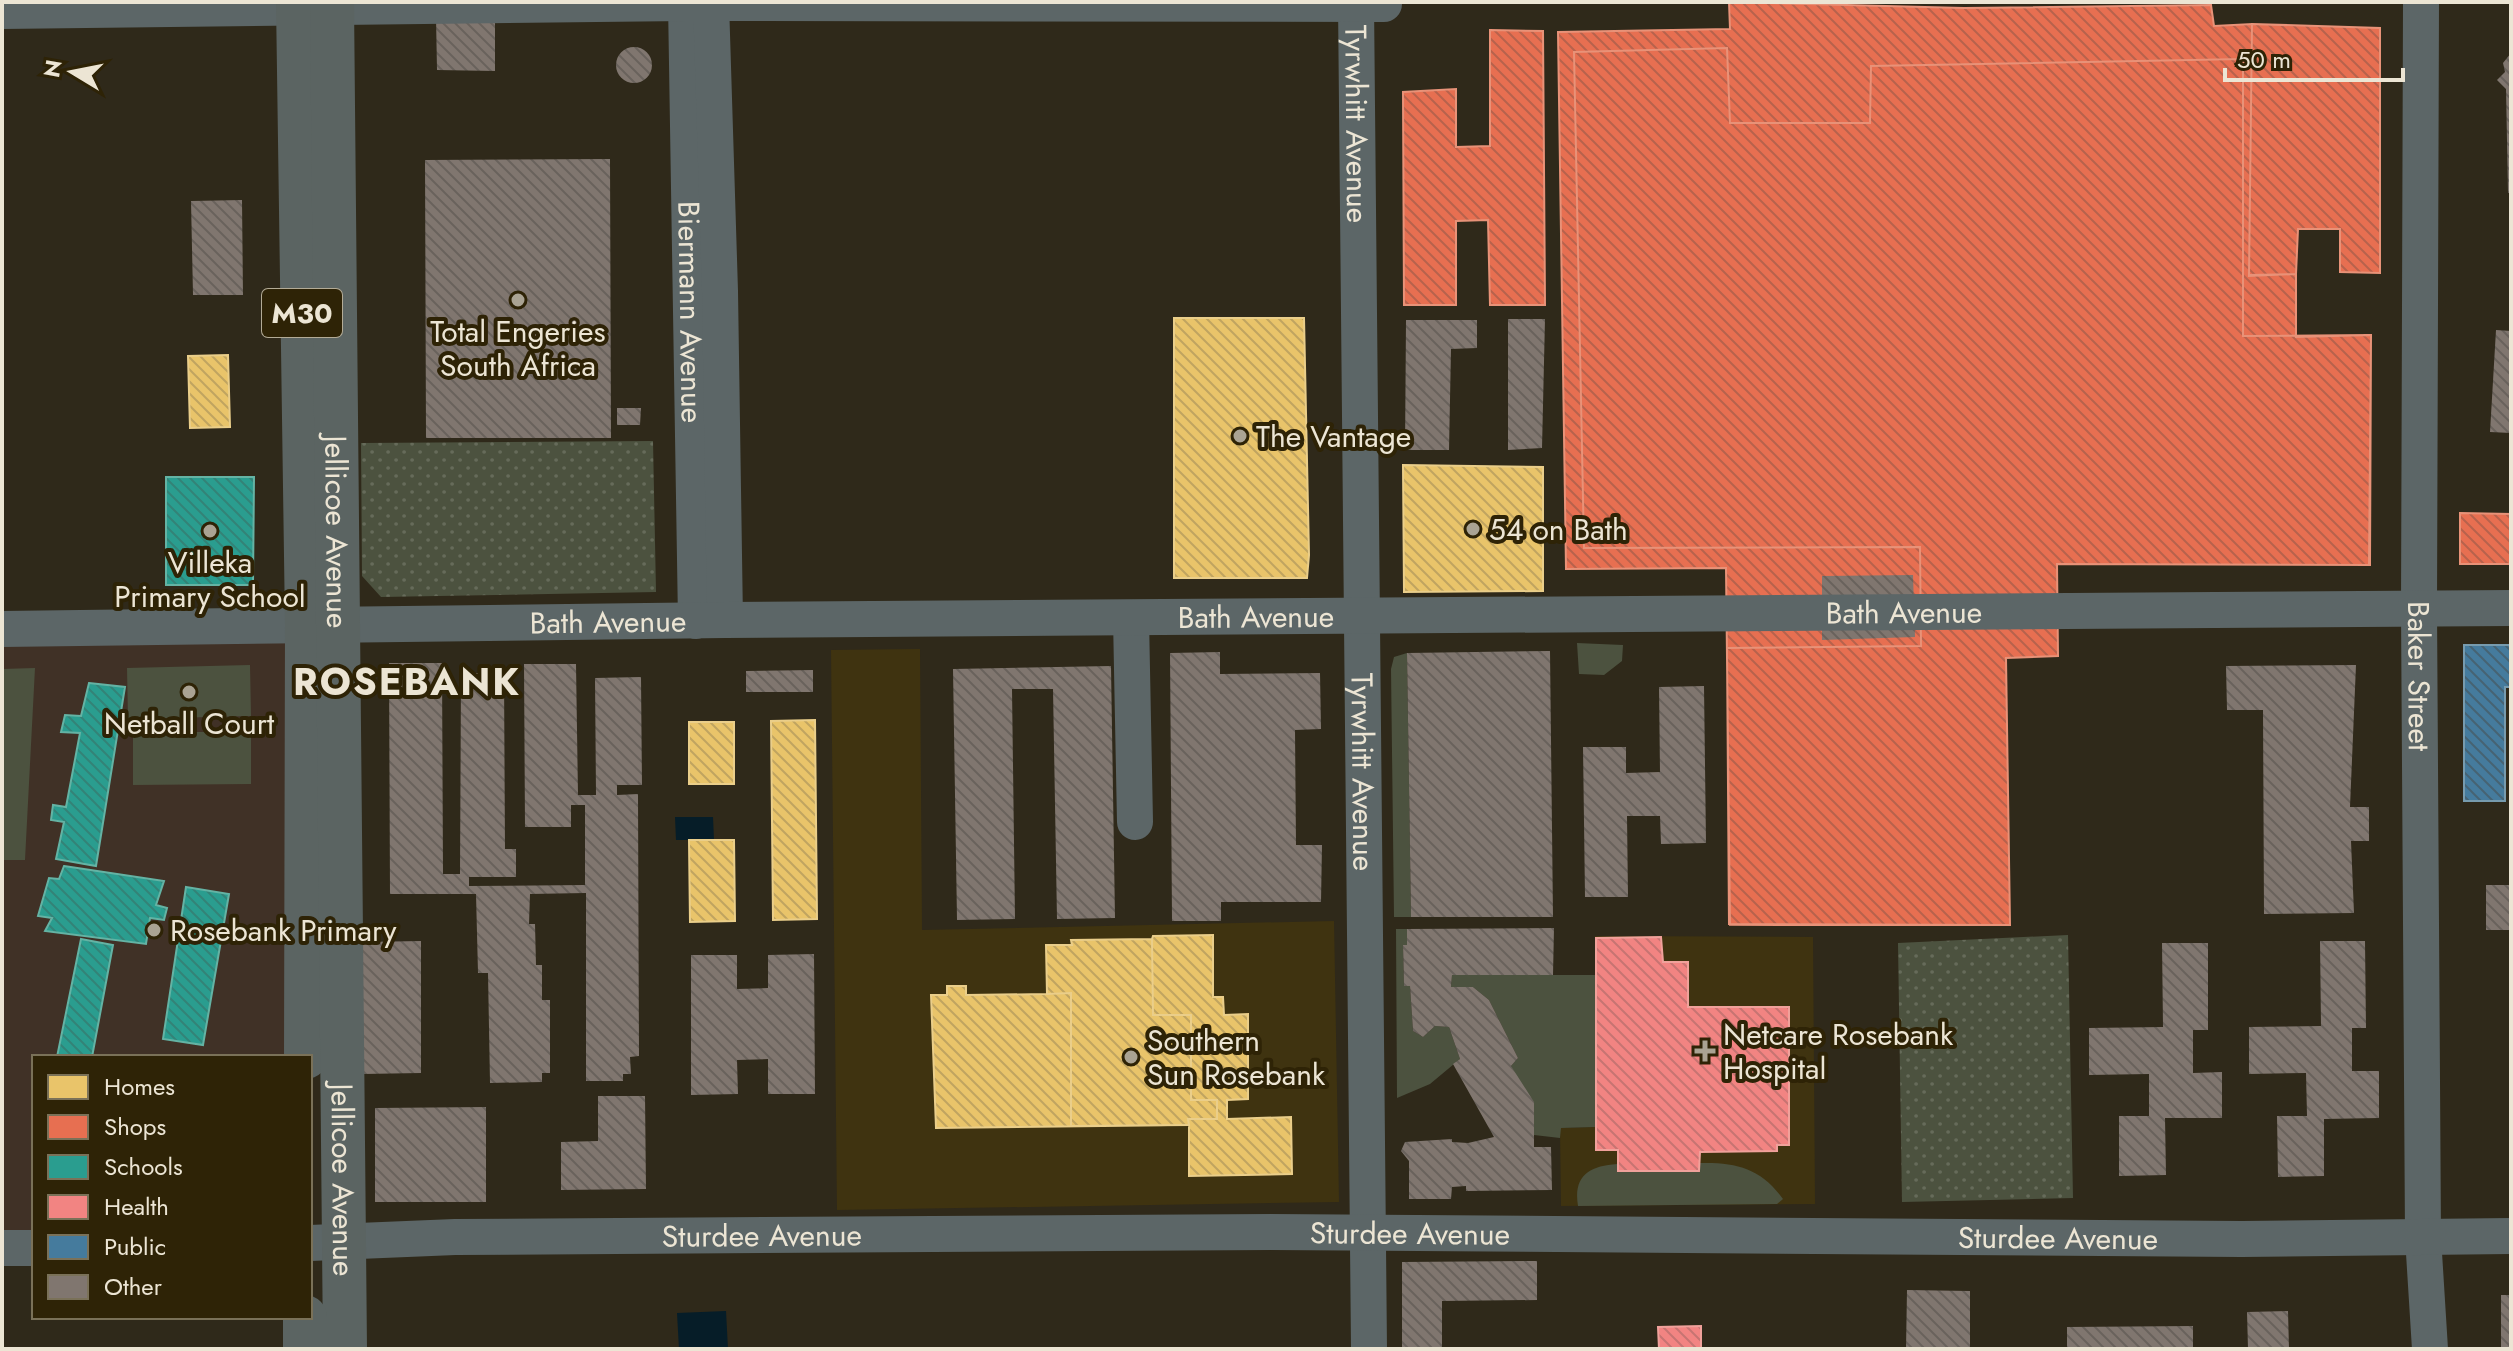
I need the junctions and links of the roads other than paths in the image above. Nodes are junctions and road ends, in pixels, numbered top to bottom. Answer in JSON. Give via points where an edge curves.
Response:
{"nodes":[{"id":1,"x":699,"y":2,"type":"edge"},
{"id":2,"x":2421,"y":2,"type":"edge"},
{"id":3,"x":1365,"y":3,"type":"edge"},
{"id":4,"x":315,"y":4,"type":"edge"},
{"id":5,"x":2,"y":11,"type":"edge"},
{"id":6,"x":2511,"y":608,"type":"edge"},
{"id":7,"x":2419,"y":609,"type":"junction"},
{"id":8,"x":1364,"y":616,"type":"junction"},
{"id":9,"x":1131,"y":618,"type":"junction"},
{"id":10,"x":710,"y":621,"type":"junction"},
{"id":11,"x":323,"y":625,"type":"junction"},
{"id":12,"x":2,"y":629,"type":"edge"},
{"id":13,"x":1135,"y":822,"type":"dead end"},
{"id":14,"x":306,"y":1055,"type":"edge"},
{"id":15,"x":1369,"y":1232,"type":"junction"},
{"id":16,"x":2511,"y":1236,"type":"edge"},
{"id":17,"x":2423,"y":1237,"type":"junction"},
{"id":18,"x":326,"y":1241,"type":"edge"},
{"id":19,"x":2,"y":1248,"type":"edge"},
{"id":20,"x":32,"y":1248,"type":"edge"},
{"id":21,"x":305,"y":1319,"type":"edge"},
{"id":22,"x":305,"y":1349,"type":"edge"},
{"id":23,"x":345,"y":1349,"type":"edge"},
{"id":24,"x":1369,"y":1349,"type":"edge"},
{"id":25,"x":2430,"y":1349,"type":"edge"}],
"edges":[{"from":1,"to":3,"type":"street"},
{"from":1,"to":4,"type":"street"},
{"from":1,"to":10,"type":"street","name":"Biermann Avenue"},
{"from":2,"to":7,"type":"street","name":"Baker Street"},
{"from":3,"to":8,"type":"street","name":"Tyrwhitt Avenue"},
{"from":4,"to":5,"type":"street"},
{"from":4,"to":11,"type":"main road","name":"Jellicoe Avenue","number":"M30"},
{"from":6,"to":7,"type":"street","name":"Bath Avenue"},
{"from":7,"to":8,"type":"street","name":"Bath Avenue"},
{"from":7,"to":17,"type":"street","name":"Baker Street"},
{"from":8,"to":9,"type":"street","name":"Bath Avenue"},
{"from":8,"to":15,"type":"street","name":"Tyrwhitt Avenue"},
{"from":9,"to":10,"type":"street","name":"Bath Avenue"},
{"from":9,"to":13,"type":"street"},
{"from":10,"to":11,"type":"street","name":"Bath Avenue"},
{"from":11,"to":12,"type":"street","name":"Bath Avenue"},
{"from":11,"to":14,"type":"main road","name":"Jellicoe Avenue","number":"M30"},
{"from":11,"to":18,"type":"main road","name":"Jellicoe Avenue","number":"M30"},
{"from":15,"to":17,"type":"street","name":"Sturdee Avenue"},
{"from":15,"to":18,"type":"street","name":"Sturdee Avenue"},
{"from":15,"to":24,"type":"street","name":"Tyrwhitt Avenue"},
{"from":16,"to":17,"type":"street","name":"Sturdee Avenue"},
{"from":17,"to":25,"type":"street","name":"Baker Street"},
{"from":18,"to":23,"type":"main road","name":"Jellicoe Avenue","number":"M30"},
{"from":19,"to":20,"type":"street"},
{"from":21,"to":22,"type":"main road"}]}
